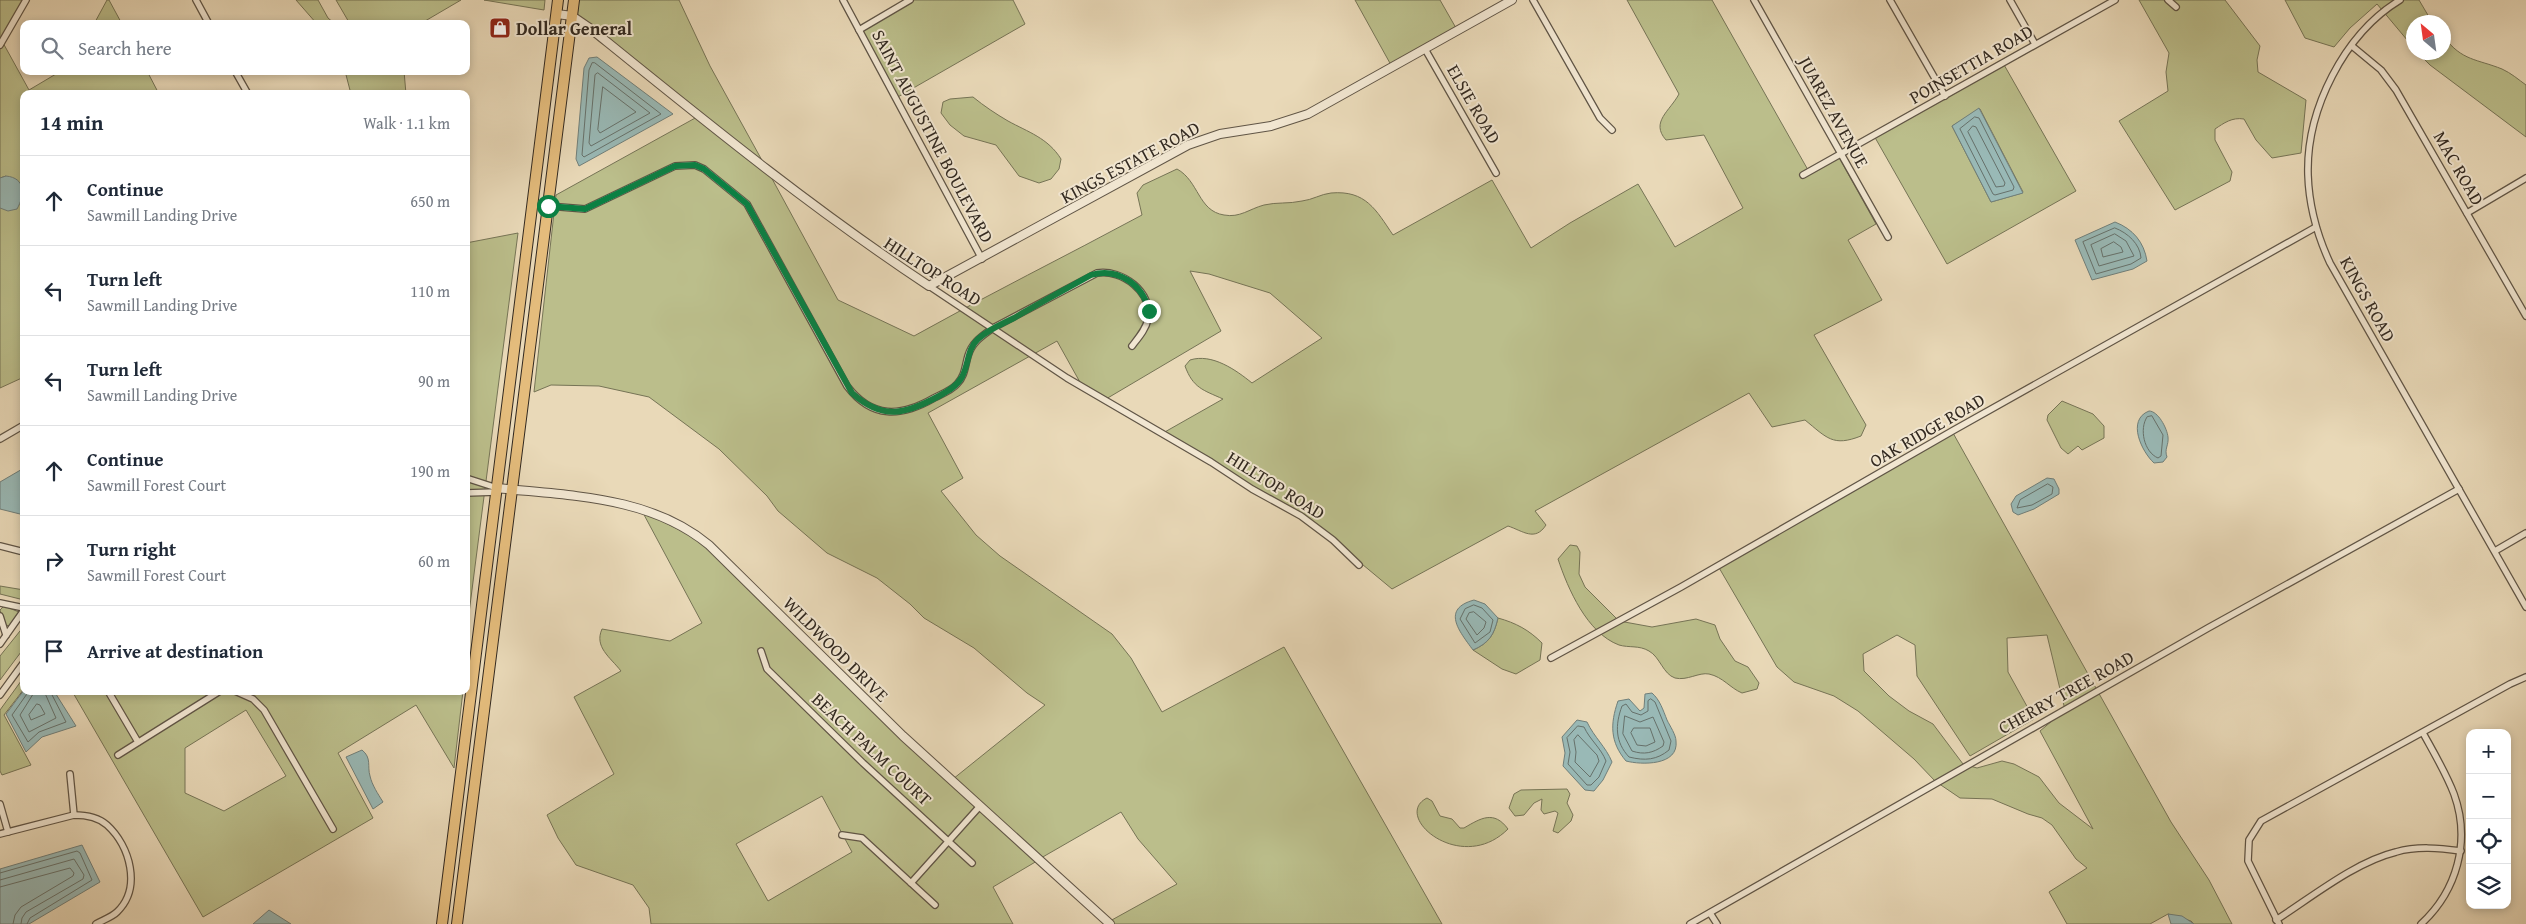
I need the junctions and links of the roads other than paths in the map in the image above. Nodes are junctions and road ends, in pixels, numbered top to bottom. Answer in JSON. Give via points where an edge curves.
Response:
{"nodes":[{"id":1,"x":26,"y":0,"type":"edge"},
{"id":2,"x":196,"y":0,"type":"edge"},
{"id":3,"x":558,"y":0,"type":"edge"},
{"id":4,"x":574,"y":0,"type":"edge"},
{"id":5,"x":843,"y":0,"type":"edge"},
{"id":6,"x":910,"y":0,"type":"edge"},
{"id":7,"x":1512,"y":0,"type":"edge"},
{"id":8,"x":1533,"y":0,"type":"edge"},
{"id":9,"x":1754,"y":0,"type":"edge"},
{"id":10,"x":1890,"y":0,"type":"edge"},
{"id":11,"x":2010,"y":0,"type":"edge"},
{"id":12,"x":2115,"y":0,"type":"edge"},
{"id":13,"x":2168,"y":0,"type":"edge"},
{"id":14,"x":2400,"y":0,"type":"edge"},
{"id":15,"x":2176,"y":6,"type":"dead end"},
{"id":16,"x":556,"y":14,"type":"junction"},
{"id":17,"x":572,"y":16,"type":"junction"},
{"id":18,"x":207,"y":20,"type":"edge"},
{"id":19,"x":859,"y":30,"type":"junction"},
{"id":20,"x":2036,"y":44,"type":"junction"},
{"id":21,"x":0,"y":45,"type":"edge"},
{"id":22,"x":2352,"y":46,"type":"junction"},
{"id":23,"x":1425,"y":49,"type":"junction"},
{"id":24,"x":237,"y":75,"type":"edge"},
{"id":25,"x":246,"y":90,"type":"edge"},
{"id":26,"x":1944,"y":96,"type":"junction"},
{"id":27,"x":1612,"y":130,"type":"dead end"},
{"id":28,"x":1841,"y":153,"type":"junction"},
{"id":29,"x":1496,"y":173,"type":"dead end"},
{"id":30,"x":1803,"y":175,"type":"dead end"},
{"id":31,"x":2526,"y":178,"type":"edge"},
{"id":32,"x":548,"y":206,"type":"junction"},
{"id":33,"x":2467,"y":213,"type":"junction"},
{"id":34,"x":2316,"y":228,"type":"junction"},
{"id":35,"x":1888,"y":238,"type":"dead end"},
{"id":36,"x":982,"y":259,"type":"junction"},
{"id":37,"x":929,"y":286,"type":"junction"},
{"id":38,"x":2526,"y":316,"type":"edge"},
{"id":39,"x":993,"y":328,"type":"junction"},
{"id":40,"x":1132,"y":346,"type":"dead end"},
{"id":41,"x":20,"y":427,"type":"edge"},
{"id":42,"x":0,"y":439,"type":"edge"},
{"id":43,"x":470,"y":480,"type":"edge"},
{"id":44,"x":512,"y":489,"type":"junction"},
{"id":45,"x":2459,"y":489,"type":"junction"},
{"id":46,"x":497,"y":490,"type":"junction"},
{"id":47,"x":470,"y":493,"type":"edge"},
{"id":48,"x":2526,"y":533,"type":"edge"},
{"id":49,"x":0,"y":546,"type":"edge"},
{"id":50,"x":20,"y":551,"type":"edge"},
{"id":51,"x":2494,"y":551,"type":"junction"},
{"id":52,"x":1359,"y":565,"type":"dead end"},
{"id":53,"x":0,"y":602,"type":"edge"},
{"id":54,"x":2526,"y":607,"type":"edge"},
{"id":55,"x":20,"y":608,"type":"edge"},
{"id":56,"x":20,"y":615,"type":"edge"},
{"id":57,"x":0,"y":616,"type":"edge"},
{"id":58,"x":6,"y":635,"type":"junction"},
{"id":59,"x":0,"y":644,"type":"edge"},
{"id":60,"x":760,"y":651,"type":"dead end"},
{"id":61,"x":1551,"y":658,"type":"dead end"},
{"id":62,"x":20,"y":668,"type":"edge"},
{"id":63,"x":2526,"y":677,"type":"edge"},
{"id":64,"x":0,"y":695,"type":"edge"},
{"id":65,"x":113,"y":695,"type":"edge"},
{"id":66,"x":214,"y":695,"type":"edge"},
{"id":67,"x":244,"y":695,"type":"edge"},
{"id":68,"x":2423,"y":733,"type":"junction"},
{"id":69,"x":138,"y":742,"type":"junction"},
{"id":70,"x":118,"y":755,"type":"dead end"},
{"id":71,"x":70,"y":774,"type":"dead end"},
{"id":72,"x":0,"y":804,"type":"edge"},
{"id":73,"x":980,"y":806,"type":"junction"},
{"id":74,"x":74,"y":815,"type":"junction"},
{"id":75,"x":333,"y":828,"type":"dead end"},
{"id":76,"x":8,"y":832,"type":"junction"},
{"id":77,"x":0,"y":834,"type":"edge"},
{"id":78,"x":842,"y":835,"type":"dead end"},
{"id":79,"x":948,"y":841,"type":"junction"},
{"id":80,"x":2461,"y":851,"type":"junction"},
{"id":81,"x":972,"y":863,"type":"dead end"},
{"id":82,"x":911,"y":883,"type":"junction"},
{"id":83,"x":444,"y":904,"type":"junction"},
{"id":84,"x":935,"y":905,"type":"dead end"},
{"id":85,"x":459,"y":907,"type":"junction"},
{"id":86,"x":1710,"y":913,"type":"junction"},
{"id":87,"x":2277,"y":922,"type":"edge"},
{"id":88,"x":96,"y":924,"type":"edge"},
{"id":89,"x":442,"y":924,"type":"edge"},
{"id":90,"x":457,"y":924,"type":"edge"},
{"id":91,"x":1110,"y":924,"type":"edge"},
{"id":92,"x":1690,"y":924,"type":"edge"},
{"id":93,"x":1717,"y":924,"type":"edge"},
{"id":94,"x":2421,"y":924,"type":"edge"}],
"edges":[{"from":1,"to":21,"type":"street"},
{"from":2,"to":18,"type":"street"},
{"from":3,"to":16,"type":"highway"},
{"from":4,"to":17,"type":"highway"},
{"from":5,"to":19,"type":"street","name":"SAINT AUGUSTINE BOULEVARD"},
{"from":6,"to":19,"type":"street"},
{"from":7,"to":23,"type":"street","name":"KINGS ESTATE ROAD"},
{"from":8,"to":27,"type":"street","via":[[1600,118]]},
{"from":9,"to":28,"type":"street","name":"JUAREZ AVENUE"},
{"from":10,"to":26,"type":"street"},
{"from":11,"to":20,"type":"street"},
{"from":12,"to":20,"type":"street","name":"POINSETTIA ROAD"},
{"from":13,"to":15,"type":"street"},
{"from":14,"to":22,"type":"street","name":"KINGS ROAD","via":[[2382,13]]},
{"from":16,"to":17,"type":"street","name":"HILLTOP ROAD"},
{"from":16,"to":46,"type":"highway"},
{"from":17,"to":32,"type":"highway"},
{"from":17,"to":37,"type":"street","name":"HILLTOP ROAD","via":[[823,212]]},
{"from":19,"to":36,"type":"street","name":"SAINT AUGUSTINE BOULEVARD"},
{"from":20,"to":26,"type":"street","name":"POINSETTIA ROAD"},
{"from":22,"to":33,"type":"street","name":"MAC ROAD","via":[[2381,70],[2396,90]]},
{"from":22,"to":34,"type":"street","name":"KINGS ROAD","via":[[2331,80],[2313,131],[2308,173]]},
{"from":23,"to":29,"type":"street","name":"ELSIE ROAD"},
{"from":23,"to":36,"type":"street","name":"KINGS ESTATE ROAD","via":[[1308,114],[1277,124],[1220,134],[1188,145]]},
{"from":24,"to":25,"type":"street"},
{"from":26,"to":28,"type":"street","name":"POINSETTIA ROAD"},
{"from":28,"to":30,"type":"street","name":"POINSETTIA ROAD"},
{"from":28,"to":35,"type":"street","name":"JUAREZ AVENUE"},
{"from":31,"to":33,"type":"street"},
{"from":32,"to":39,"type":"street","via":[[585,209],[675,166],[695,165],[704,169],[747,204],[852,393],[884,412],[918,407],[957,385],[972,346]]},
{"from":32,"to":44,"type":"highway"},
{"from":33,"to":38,"type":"street","name":"MAC ROAD"},
{"from":34,"to":45,"type":"street","name":"KINGS ROAD","via":[[2330,263]]},
{"from":34,"to":61,"type":"street","name":"OAK RIDGE ROAD"},
{"from":36,"to":37,"type":"street","name":"KINGS ESTATE ROAD"},
{"from":37,"to":39,"type":"street","name":"HILLTOP ROAD"},
{"from":39,"to":40,"type":"street","via":[[1091,275],[1105,272],[1120,276],[1138,288],[1146,299],[1149,311],[1147,325]]},
{"from":39,"to":52,"type":"street","name":"HILLTOP ROAD","via":[[1068,378],[1301,516]]},
{"from":41,"to":42,"type":"street"},
{"from":43,"to":46,"type":"street"},
{"from":44,"to":46,"type":"street","name":"WILDWOOD DRIVE"},
{"from":44,"to":73,"type":"street","name":"WILDWOOD DRIVE","via":[[624,503],[657,513],[691,531]]},
{"from":44,"to":85,"type":"highway"},
{"from":45,"to":51,"type":"street","name":"KINGS ROAD"},
{"from":45,"to":86,"type":"street","name":"CHERRY TREE ROAD"},
{"from":46,"to":47,"type":"street"},
{"from":46,"to":83,"type":"highway"},
{"from":48,"to":51,"type":"street"},
{"from":49,"to":50,"type":"street"},
{"from":51,"to":54,"type":"street","name":"KINGS ROAD"},
{"from":53,"to":55,"type":"street"},
{"from":56,"to":58,"type":"street"},
{"from":57,"to":58,"type":"street"},
{"from":58,"to":59,"type":"street"},
{"from":60,"to":79,"type":"street","name":"BEACH PALM COURT","via":[[767,669]]},
{"from":62,"to":64,"type":"street"},
{"from":63,"to":68,"type":"street"},
{"from":65,"to":69,"type":"street"},
{"from":66,"to":69,"type":"street"},
{"from":67,"to":75,"type":"street","via":[[264,710]]},
{"from":68,"to":80,"type":"street","via":[[2454,794],[2461,819]]},
{"from":68,"to":87,"type":"street","via":[[2267,817],[2256,826],[2248,844],[2248,861]]},
{"from":69,"to":70,"type":"street"},
{"from":71,"to":74,"type":"street"},
{"from":72,"to":76,"type":"street"},
{"from":73,"to":79,"type":"street"},
{"from":73,"to":91,"type":"street","name":"WILDWOOD DRIVE"},
{"from":74,"to":76,"type":"street"},
{"from":74,"to":88,"type":"street","via":[[86,815],[106,824],[132,870],[130,891],[117,912]]},
{"from":76,"to":77,"type":"street"},
{"from":78,"to":82,"type":"street","via":[[862,838]]},
{"from":79,"to":81,"type":"street","name":"BEACH PALM COURT"},
{"from":79,"to":82,"type":"street"},
{"from":80,"to":87,"type":"street","via":[[2420,848],[2383,856],[2362,866]]},
{"from":80,"to":94,"type":"street","via":[[2446,893]]},
{"from":82,"to":84,"type":"street"},
{"from":83,"to":85,"type":"street"},
{"from":83,"to":89,"type":"highway"},
{"from":85,"to":90,"type":"highway"},
{"from":86,"to":92,"type":"street","name":"CHERRY TREE ROAD"},
{"from":86,"to":93,"type":"street"}]}
